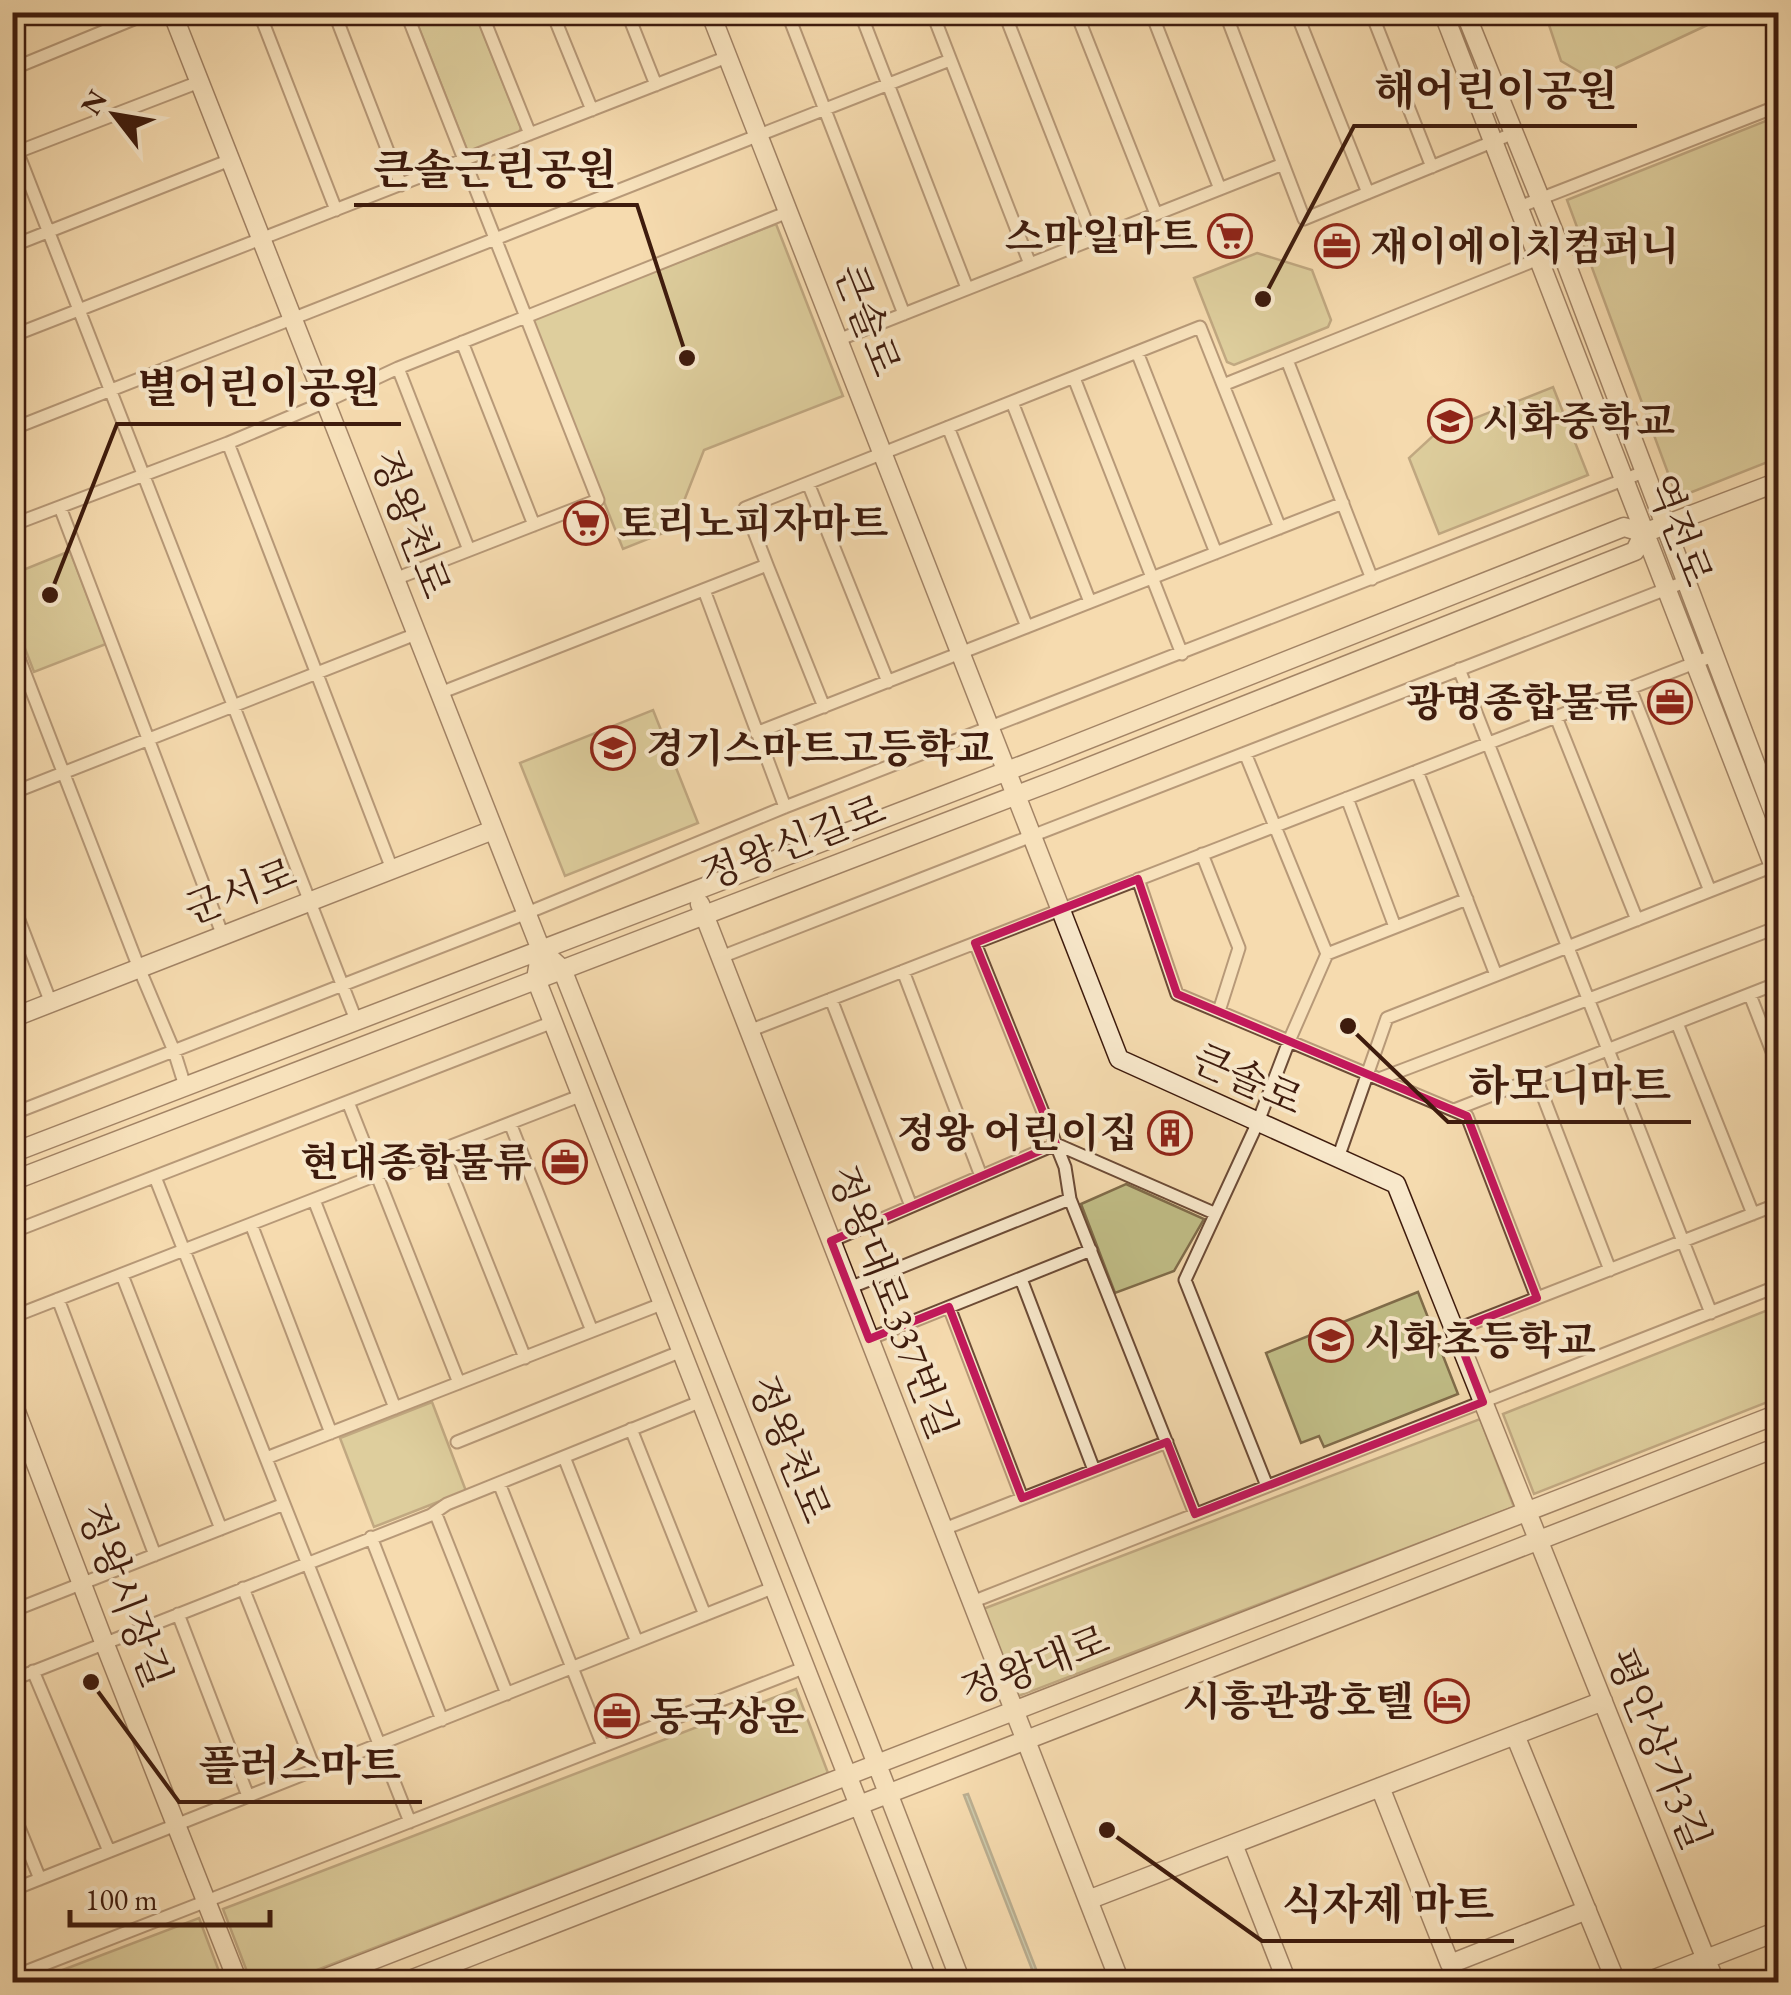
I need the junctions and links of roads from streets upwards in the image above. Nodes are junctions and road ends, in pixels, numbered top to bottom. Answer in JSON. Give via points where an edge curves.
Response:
{"nodes":[{"id":1,"x":151,"y":12,"type":"edge"},
{"id":2,"x":172,"y":12,"type":"edge"},
{"id":3,"x":259,"y":12,"type":"edge"},
{"id":4,"x":334,"y":12,"type":"edge"},
{"id":5,"x":406,"y":12,"type":"edge"},
{"id":6,"x":481,"y":12,"type":"edge"},
{"id":7,"x":552,"y":12,"type":"edge"},
{"id":8,"x":627,"y":12,"type":"edge"},
{"id":9,"x":710,"y":12,"type":"edge"},
{"id":10,"x":787,"y":12,"type":"edge"},
{"id":11,"x":860,"y":12,"type":"edge"},
{"id":12,"x":932,"y":12,"type":"edge"},
{"id":13,"x":1004,"y":12,"type":"edge"},
{"id":14,"x":1076,"y":12,"type":"edge"},
{"id":15,"x":1151,"y":12,"type":"edge"},
{"id":16,"x":1224,"y":12,"type":"edge"},
{"id":17,"x":1296,"y":12,"type":"edge"},
{"id":18,"x":1371,"y":12,"type":"edge"},
{"id":19,"x":1442,"y":12,"type":"edge"},
{"id":20,"x":1465,"y":12,"type":"edge"},
{"id":21,"x":728,"y":57,"type":"junction"},
{"id":22,"x":950,"y":60,"type":"junction"},
{"id":23,"x":12,"y":69,"type":"edge"},
{"id":24,"x":199,"y":82,"type":"junction"},
{"id":25,"x":888,"y":84,"type":"junction"},
{"id":26,"x":656,"y":85,"type":"junction"},
{"id":27,"x":1778,"y":106,"type":"edge"},
{"id":28,"x":592,"y":110,"type":"junction"},
{"id":29,"x":825,"y":110,"type":"junction"},
{"id":30,"x":1514,"y":133,"type":"junction"},
{"id":31,"x":530,"y":134,"type":"junction"},
{"id":32,"x":758,"y":136,"type":"junction"},
{"id":33,"x":12,"y":138,"type":"edge"},
{"id":34,"x":1494,"y":142,"type":"junction"},
{"id":35,"x":15,"y":153,"type":"edge"},
{"id":36,"x":230,"y":160,"type":"junction"},
{"id":37,"x":464,"y":160,"type":"junction"},
{"id":38,"x":1283,"y":164,"type":"junction"},
{"id":39,"x":1432,"y":167,"type":"junction"},
{"id":40,"x":401,"y":184,"type":"junction"},
{"id":41,"x":1220,"y":188,"type":"junction"},
{"id":42,"x":1368,"y":194,"type":"junction"},
{"id":43,"x":1540,"y":199,"type":"junction"},
{"id":44,"x":1519,"y":207,"type":"junction"},
{"id":45,"x":336,"y":210,"type":"junction"},
{"id":46,"x":788,"y":212,"type":"junction"},
{"id":47,"x":1156,"y":214,"type":"junction"},
{"id":48,"x":49,"y":232,"type":"junction"},
{"id":49,"x":261,"y":239,"type":"junction"},
{"id":50,"x":496,"y":239,"type":"junction"},
{"id":51,"x":1093,"y":239,"type":"junction"},
{"id":52,"x":12,"y":246,"type":"edge"},
{"id":53,"x":1562,"y":250,"type":"junction"},
{"id":54,"x":1539,"y":259,"type":"junction"},
{"id":55,"x":1030,"y":264,"type":"junction"},
{"id":56,"x":968,"y":288,"type":"junction"},
{"id":57,"x":79,"y":310,"type":"junction"},
{"id":58,"x":904,"y":314,"type":"junction"},
{"id":59,"x":526,"y":317,"type":"junction"},
{"id":60,"x":292,"y":319,"type":"junction"},
{"id":61,"x":12,"y":336,"type":"edge"},
{"id":62,"x":838,"y":340,"type":"junction"},
{"id":63,"x":462,"y":342,"type":"junction"},
{"id":64,"x":1138,"y":352,"type":"junction"},
{"id":65,"x":1287,"y":360,"type":"junction"},
{"id":66,"x":398,"y":368,"type":"junction"},
{"id":67,"x":1074,"y":378,"type":"junction"},
{"id":68,"x":1223,"y":385,"type":"junction"},
{"id":69,"x":110,"y":390,"type":"junction"},
{"id":70,"x":325,"y":402,"type":"junction"},
{"id":71,"x":1012,"y":402,"type":"junction"},
{"id":72,"x":948,"y":427,"type":"junction"},
{"id":73,"x":12,"y":429,"type":"edge"},
{"id":74,"x":228,"y":442,"type":"junction"},
{"id":75,"x":882,"y":454,"type":"junction"},
{"id":76,"x":1646,"y":472,"type":"junction"},
{"id":77,"x":146,"y":475,"type":"junction"},
{"id":78,"x":1623,"y":480,"type":"junction"},
{"id":79,"x":1778,"y":482,"type":"edge"},
{"id":80,"x":808,"y":483,"type":"junction"},
{"id":81,"x":1343,"y":503,"type":"junction"},
{"id":82,"x":60,"y":507,"type":"junction"},
{"id":83,"x":12,"y":525,"type":"edge"},
{"id":84,"x":534,"y":525,"type":"junction"},
{"id":85,"x":1666,"y":525,"type":"junction"},
{"id":86,"x":1280,"y":528,"type":"junction"},
{"id":87,"x":1644,"y":533,"type":"junction"},
{"id":88,"x":469,"y":550,"type":"junction"},
{"id":89,"x":1216,"y":553,"type":"junction"},
{"id":90,"x":767,"y":565,"type":"junction"},
{"id":91,"x":394,"y":578,"type":"junction"},
{"id":92,"x":1152,"y":578,"type":"junction"},
{"id":93,"x":1372,"y":580,"type":"junction"},
{"id":94,"x":1687,"y":581,"type":"junction"},
{"id":95,"x":1666,"y":589,"type":"junction"},
{"id":96,"x":704,"y":590,"type":"junction"},
{"id":97,"x":1090,"y":602,"type":"junction"},
{"id":98,"x":1027,"y":627,"type":"junction"},
{"id":99,"x":416,"y":634,"type":"junction"},
{"id":100,"x":12,"y":640,"type":"edge"},
{"id":101,"x":960,"y":653,"type":"junction"},
{"id":102,"x":1182,"y":654,"type":"junction"},
{"id":103,"x":1715,"y":655,"type":"junction"},
{"id":104,"x":1694,"y":663,"type":"junction"},
{"id":105,"x":1460,"y":670,"type":"junction"},
{"id":106,"x":316,"y":674,"type":"junction"},
{"id":107,"x":888,"y":682,"type":"junction"},
{"id":108,"x":1630,"y":688,"type":"junction"},
{"id":109,"x":440,"y":693,"type":"junction"},
{"id":110,"x":234,"y":706,"type":"junction"},
{"id":111,"x":824,"y":707,"type":"junction"},
{"id":112,"x":1556,"y":717,"type":"junction"},
{"id":113,"x":988,"y":728,"type":"junction"},
{"id":114,"x":756,"y":733,"type":"junction"},
{"id":115,"x":148,"y":740,"type":"junction"},
{"id":116,"x":1488,"y":743,"type":"junction"},
{"id":117,"x":1245,"y":753,"type":"junction"},
{"id":118,"x":1006,"y":771,"type":"junction"},
{"id":119,"x":1417,"y":771,"type":"junction"},
{"id":120,"x":64,"y":773,"type":"junction"},
{"id":121,"x":12,"y":794,"type":"edge"},
{"id":122,"x":1015,"y":794,"type":"junction"},
{"id":123,"x":1347,"y":798,"type":"junction"},
{"id":124,"x":785,"y":807,"type":"junction"},
{"id":125,"x":1778,"y":824,"type":"edge"},
{"id":126,"x":1275,"y":826,"type":"junction"},
{"id":127,"x":494,"y":830,"type":"junction"},
{"id":128,"x":1032,"y":836,"type":"junction"},
{"id":129,"x":1202,"y":854,"type":"junction"},
{"id":130,"x":392,"y":869,"type":"junction"},
{"id":131,"x":1777,"y":869,"type":"edge"},
{"id":132,"x":1138,"y":879,"type":"junction"},
{"id":133,"x":694,"y":890,"type":"junction"},
{"id":134,"x":1710,"y":892,"type":"junction"},
{"id":135,"x":1466,"y":900,"type":"junction"},
{"id":136,"x":12,"y":902,"type":"edge"},
{"id":137,"x":310,"y":902,"type":"junction"},
{"id":138,"x":1060,"y":910,"type":"junction"},
{"id":139,"x":526,"y":913,"type":"junction"},
{"id":140,"x":704,"y":914,"type":"junction"},
{"id":141,"x":1636,"y":920,"type":"junction"},
{"id":142,"x":1395,"y":927,"type":"junction"},
{"id":143,"x":1778,"y":927,"type":"edge"},
{"id":144,"x":223,"y":936,"type":"junction"},
{"id":145,"x":976,"y":942,"type":"junction"},
{"id":146,"x":1568,"y":947,"type":"junction"},
{"id":147,"x":540,"y":950,"type":"junction"},
{"id":148,"x":1327,"y":954,"type":"junction"},
{"id":149,"x":720,"y":957,"type":"junction"},
{"id":150,"x":139,"y":968,"type":"junction"},
{"id":151,"x":562,"y":970,"type":"junction"},
{"id":152,"x":903,"y":971,"type":"junction"},
{"id":153,"x":1496,"y":976,"type":"junction"},
{"id":154,"x":536,"y":979,"type":"junction"},
{"id":155,"x":1778,"y":984,"type":"edge"},
{"id":156,"x":343,"y":985,"type":"junction"},
{"id":157,"x":1750,"y":994,"type":"junction"},
{"id":158,"x":831,"y":998,"type":"junction"},
{"id":159,"x":1588,"y":1000,"type":"junction"},
{"id":160,"x":51,"y":1003,"type":"junction"},
{"id":161,"x":1219,"y":1011,"type":"junction"},
{"id":162,"x":12,"y":1018,"type":"edge"},
{"id":163,"x":356,"y":1020,"type":"junction"},
{"id":164,"x":554,"y":1022,"type":"junction"},
{"id":165,"x":1677,"y":1023,"type":"junction"},
{"id":166,"x":749,"y":1030,"type":"junction"},
{"id":167,"x":1289,"y":1041,"type":"junction"},
{"id":168,"x":1608,"y":1050,"type":"junction"},
{"id":169,"x":174,"y":1051,"type":"junction"},
{"id":170,"x":1778,"y":1068,"type":"edge"},
{"id":171,"x":1374,"y":1076,"type":"junction"},
{"id":172,"x":1536,"y":1078,"type":"junction"},
{"id":173,"x":185,"y":1086,"type":"junction"},
{"id":174,"x":582,"y":1096,"type":"junction"},
{"id":175,"x":348,"y":1102,"type":"junction"},
{"id":176,"x":1454,"y":1110,"type":"junction"},
{"id":177,"x":12,"y":1114,"type":"edge"},
{"id":178,"x":1258,"y":1122,"type":"junction"},
{"id":179,"x":510,"y":1124,"type":"junction"},
{"id":180,"x":1056,"y":1144,"type":"junction"},
{"id":181,"x":442,"y":1150,"type":"junction"},
{"id":182,"x":12,"y":1153,"type":"edge"},
{"id":183,"x":1338,"y":1158,"type":"junction"},
{"id":184,"x":378,"y":1175,"type":"junction"},
{"id":185,"x":982,"y":1176,"type":"junction"},
{"id":186,"x":155,"y":1177,"type":"junction"},
{"id":187,"x":12,"y":1181,"type":"edge"},
{"id":188,"x":1070,"y":1198,"type":"junction"},
{"id":189,"x":314,"y":1200,"type":"junction"},
{"id":190,"x":1778,"y":1204,"type":"edge"},
{"id":191,"x":910,"y":1206,"type":"junction"},
{"id":192,"x":1214,"y":1213,"type":"junction"},
{"id":193,"x":1753,"y":1214,"type":"junction"},
{"id":194,"x":251,"y":1224,"type":"junction"},
{"id":195,"x":12,"y":1232,"type":"edge"},
{"id":196,"x":831,"y":1241,"type":"junction"},
{"id":197,"x":1683,"y":1241,"type":"junction"},
{"id":198,"x":184,"y":1250,"type":"junction"},
{"id":199,"x":1091,"y":1250,"type":"junction"},
{"id":200,"x":1610,"y":1270,"type":"junction"},
{"id":201,"x":122,"y":1274,"type":"junction"},
{"id":202,"x":1021,"y":1278,"type":"junction"},
{"id":203,"x":1778,"y":1286,"type":"edge"},
{"id":204,"x":850,"y":1288,"type":"junction"},
{"id":205,"x":1537,"y":1298,"type":"junction"},
{"id":206,"x":58,"y":1299,"type":"junction"},
{"id":207,"x":664,"y":1303,"type":"junction"},
{"id":208,"x":949,"y":1307,"type":"junction"},
{"id":209,"x":1711,"y":1313,"type":"junction"},
{"id":210,"x":12,"y":1317,"type":"edge"},
{"id":211,"x":1455,"y":1330,"type":"junction"},
{"id":212,"x":592,"y":1331,"type":"junction"},
{"id":213,"x":870,"y":1339,"type":"junction"},
{"id":214,"x":682,"y":1351,"type":"junction"},
{"id":215,"x":524,"y":1358,"type":"junction"},
{"id":216,"x":460,"y":1383,"type":"junction"},
{"id":217,"x":12,"y":1400,"type":"edge"},
{"id":218,"x":702,"y":1401,"type":"junction"},
{"id":219,"x":1483,"y":1402,"type":"junction"},
{"id":220,"x":395,"y":1408,"type":"junction"},
{"id":221,"x":1778,"y":1414,"type":"edge"},
{"id":222,"x":632,"y":1429,"type":"junction"},
{"id":223,"x":331,"y":1433,"type":"junction"},
{"id":224,"x":457,"y":1442,"type":"dead end"},
{"id":225,"x":1166,"y":1442,"type":"junction"},
{"id":226,"x":1778,"y":1447,"type":"edge"},
{"id":227,"x":564,"y":1457,"type":"junction"},
{"id":228,"x":266,"y":1458,"type":"junction"},
{"id":229,"x":1094,"y":1470,"type":"junction"},
{"id":230,"x":499,"y":1483,"type":"junction"},
{"id":231,"x":1267,"y":1486,"type":"junction"},
{"id":232,"x":1022,"y":1498,"type":"junction"},
{"id":233,"x":284,"y":1504,"type":"junction"},
{"id":234,"x":435,"y":1512,"type":"junction"},
{"id":235,"x":1527,"y":1512,"type":"junction"},
{"id":236,"x":1196,"y":1514,"type":"junction"},
{"id":237,"x":221,"y":1529,"type":"junction"},
{"id":238,"x":944,"y":1529,"type":"junction"},
{"id":239,"x":372,"y":1537,"type":"junction"},
{"id":240,"x":1538,"y":1540,"type":"junction"},
{"id":241,"x":156,"y":1554,"type":"junction"},
{"id":242,"x":307,"y":1562,"type":"junction"},
{"id":243,"x":83,"y":1583,"type":"junction"},
{"id":244,"x":243,"y":1588,"type":"junction"},
{"id":245,"x":775,"y":1588,"type":"junction"},
{"id":246,"x":972,"y":1602,"type":"junction"},
{"id":247,"x":13,"y":1610,"type":"edge"},
{"id":248,"x":178,"y":1614,"type":"junction"},
{"id":249,"x":706,"y":1615,"type":"junction"},
{"id":250,"x":104,"y":1642,"type":"junction"},
{"id":251,"x":637,"y":1642,"type":"junction"},
{"id":252,"x":806,"y":1667,"type":"junction"},
{"id":253,"x":572,"y":1668,"type":"junction"},
{"id":254,"x":34,"y":1670,"type":"junction"},
{"id":255,"x":12,"y":1680,"type":"edge"},
{"id":256,"x":506,"y":1694,"type":"junction"},
{"id":257,"x":1603,"y":1702,"type":"junction"},
{"id":258,"x":1014,"y":1711,"type":"junction"},
{"id":259,"x":442,"y":1720,"type":"junction"},
{"id":260,"x":1515,"y":1735,"type":"junction"},
{"id":261,"x":1026,"y":1740,"type":"junction"},
{"id":262,"x":379,"y":1744,"type":"junction"},
{"id":263,"x":603,"y":1746,"type":"junction"},
{"id":264,"x":877,"y":1764,"type":"junction"},
{"id":265,"x":314,"y":1770,"type":"junction"},
{"id":266,"x":848,"y":1776,"type":"junction"},
{"id":267,"x":1380,"y":1788,"type":"junction"},
{"id":268,"x":888,"y":1794,"type":"junction"},
{"id":269,"x":248,"y":1796,"type":"junction"},
{"id":270,"x":860,"y":1805,"type":"junction"},
{"id":271,"x":12,"y":1810,"type":"edge"},
{"id":272,"x":410,"y":1822,"type":"junction"},
{"id":273,"x":177,"y":1824,"type":"junction"},
{"id":274,"x":1233,"y":1844,"type":"junction"},
{"id":275,"x":109,"y":1851,"type":"junction"},
{"id":276,"x":40,"y":1879,"type":"junction"},
{"id":277,"x":12,"y":1890,"type":"edge"},
{"id":278,"x":1088,"y":1900,"type":"junction"},
{"id":279,"x":207,"y":1902,"type":"junction"},
{"id":280,"x":1586,"y":1910,"type":"junction"},
{"id":281,"x":1778,"y":1931,"type":"edge"},
{"id":282,"x":1706,"y":1960,"type":"junction"},
{"id":283,"x":12,"y":1978,"type":"edge"},
{"id":284,"x":238,"y":1982,"type":"edge"},
{"id":285,"x":316,"y":1982,"type":"edge"},
{"id":286,"x":406,"y":1982,"type":"edge"},
{"id":287,"x":928,"y":1982,"type":"edge"},
{"id":288,"x":961,"y":1982,"type":"edge"},
{"id":289,"x":1120,"y":1982,"type":"edge"},
{"id":290,"x":1287,"y":1982,"type":"edge"},
{"id":291,"x":1616,"y":1982,"type":"edge"},
{"id":292,"x":1647,"y":1982,"type":"edge"},
{"id":293,"x":1715,"y":1982,"type":"edge"}],
"edges":[{"from":1,"to":23,"type":"street"},
{"from":2,"to":24,"type":"street","name":"정왕천로"},
{"from":3,"to":45,"type":"street"},
{"from":4,"to":40,"type":"street"},
{"from":5,"to":37,"type":"street"},
{"from":6,"to":31,"type":"street"},
{"from":7,"to":28,"type":"street"},
{"from":8,"to":26,"type":"street"},
{"from":9,"to":21,"type":"street","name":"큰솔로"},
{"from":10,"to":29,"type":"street"},
{"from":11,"to":25,"type":"street"},
{"from":12,"to":22,"type":"street"},
{"from":13,"to":51,"type":"street"},
{"from":14,"to":47,"type":"street"},
{"from":15,"to":41,"type":"street"},
{"from":16,"to":38,"type":"street"},
{"from":17,"to":42,"type":"street"},
{"from":18,"to":39,"type":"street"},
{"from":19,"to":34,"type":"street","name":"역전로"},
{"from":20,"to":30,"type":"street","name":"역전로"},
{"from":21,"to":26,"type":"street"},
{"from":21,"to":32,"type":"street","name":"큰솔로"},
{"from":22,"to":25,"type":"street"},
{"from":22,"to":55,"type":"street"},
{"from":24,"to":35,"type":"street"},
{"from":24,"to":36,"type":"street","name":"정왕천로"},
{"from":25,"to":29,"type":"street"},
{"from":25,"to":56,"type":"street"},
{"from":26,"to":28,"type":"street"},
{"from":27,"to":43,"type":"street"},
{"from":28,"to":31,"type":"street"},
{"from":29,"to":32,"type":"street"},
{"from":29,"to":58,"type":"street"},
{"from":30,"to":34,"type":"street"},
{"from":30,"to":43,"type":"street","name":"역전로"},
{"from":31,"to":37,"type":"street"},
{"from":32,"to":46,"type":"street","name":"큰솔로"},
{"from":32,"to":50,"type":"street"},
{"from":33,"to":35,"type":"street"},
{"from":34,"to":39,"type":"street"},
{"from":34,"to":44,"type":"street","name":"역전로"},
{"from":35,"to":48,"type":"street"},
{"from":36,"to":48,"type":"street"},
{"from":36,"to":49,"type":"street","name":"정왕천로"},
{"from":37,"to":40,"type":"street"},
{"from":37,"to":50,"type":"street"},
{"from":38,"to":41,"type":"street"},
{"from":38,"to":42,"type":"street","via":[[1304,220]]},
{"from":39,"to":42,"type":"street"},
{"from":40,"to":45,"type":"street"},
{"from":41,"to":47,"type":"street"},
{"from":43,"to":44,"type":"street"},
{"from":43,"to":53,"type":"street","name":"역전로"},
{"from":44,"to":54,"type":"street","name":"역전로"},
{"from":45,"to":49,"type":"street"},
{"from":46,"to":59,"type":"street"},
{"from":46,"to":62,"type":"street","name":"큰솔로"},
{"from":47,"to":51,"type":"street"},
{"from":48,"to":52,"type":"street"},
{"from":48,"to":57,"type":"street"},
{"from":49,"to":57,"type":"street"},
{"from":49,"to":60,"type":"street","name":"정왕천로"},
{"from":50,"to":59,"type":"street"},
{"from":50,"to":60,"type":"street"},
{"from":51,"to":55,"type":"street"},
{"from":53,"to":54,"type":"street"},
{"from":53,"to":76,"type":"street","name":"역전로"},
{"from":54,"to":65,"type":"street"},
{"from":54,"to":78,"type":"street","name":"역전로"},
{"from":55,"to":56,"type":"street"},
{"from":56,"to":58,"type":"street"},
{"from":57,"to":61,"type":"street"},
{"from":57,"to":69,"type":"street"},
{"from":58,"to":62,"type":"street"},
{"from":59,"to":63,"type":"street"},
{"from":59,"to":84,"type":"street","via":[[598,500]]},
{"from":60,"to":69,"type":"street"},
{"from":60,"to":70,"type":"street","name":"정왕천로"},
{"from":62,"to":75,"type":"street","name":"큰솔로"},
{"from":63,"to":66,"type":"street"},
{"from":63,"to":84,"type":"street"},
{"from":64,"to":67,"type":"street"},
{"from":64,"to":68,"type":"street","via":[[1200,327]]},
{"from":64,"to":89,"type":"street"},
{"from":65,"to":68,"type":"street"},
{"from":65,"to":81,"type":"street"},
{"from":66,"to":70,"type":"street"},
{"from":66,"to":88,"type":"street"},
{"from":67,"to":71,"type":"street"},
{"from":67,"to":92,"type":"street"},
{"from":68,"to":86,"type":"street"},
{"from":69,"to":73,"type":"street"},
{"from":69,"to":77,"type":"street"},
{"from":70,"to":74,"type":"street"},
{"from":70,"to":91,"type":"street","name":"정왕천로"},
{"from":71,"to":72,"type":"street"},
{"from":71,"to":97,"type":"street"},
{"from":72,"to":75,"type":"street"},
{"from":72,"to":98,"type":"street"},
{"from":74,"to":77,"type":"street"},
{"from":74,"to":106,"type":"street"},
{"from":75,"to":80,"type":"street"},
{"from":75,"to":101,"type":"street","name":"큰솔로"},
{"from":76,"to":78,"type":"street"},
{"from":76,"to":85,"type":"street","name":"역전로"},
{"from":77,"to":82,"type":"street"},
{"from":77,"to":110,"type":"street"},
{"from":78,"to":87,"type":"street","name":"역전로"},
{"from":78,"to":93,"type":"street"},
{"from":79,"to":85,"type":"street","name":"정왕신길로"},
{"from":80,"to":90,"type":"street","via":[[745,508]]},
{"from":80,"to":107,"type":"street"},
{"from":81,"to":86,"type":"street"},
{"from":81,"to":93,"type":"street"},
{"from":82,"to":83,"type":"street"},
{"from":82,"to":115,"type":"street"},
{"from":84,"to":88,"type":"street"},
{"from":85,"to":87,"type":"street","name":"정왕신길로"},
{"from":85,"to":94,"type":"street","name":"역전로"},
{"from":86,"to":89,"type":"street"},
{"from":87,"to":95,"type":"street","name":"역전로"},
{"from":87,"to":118,"type":"street","name":"정왕신길로","via":[[1624,527]]},
{"from":87,"to":122,"type":"street","name":"정왕신길로","via":[[1635,551]]},
{"from":88,"to":91,"type":"street"},
{"from":89,"to":92,"type":"street"},
{"from":90,"to":96,"type":"street"},
{"from":90,"to":111,"type":"street"},
{"from":91,"to":99,"type":"street","name":"정왕천로"},
{"from":92,"to":97,"type":"street"},
{"from":92,"to":102,"type":"street"},
{"from":93,"to":102,"type":"street"},
{"from":94,"to":95,"type":"street"},
{"from":94,"to":103,"type":"street","name":"역전로"},
{"from":95,"to":104,"type":"street","name":"역전로"},
{"from":95,"to":105,"type":"street"},
{"from":96,"to":109,"type":"street"},
{"from":96,"to":114,"type":"street"},
{"from":97,"to":98,"type":"street"},
{"from":98,"to":101,"type":"street"},
{"from":99,"to":106,"type":"street"},
{"from":99,"to":109,"type":"street","name":"정왕천로"},
{"from":100,"to":120,"type":"street"},
{"from":101,"to":107,"type":"street"},
{"from":101,"to":113,"type":"street","name":"큰솔로"},
{"from":102,"to":113,"type":"street"},
{"from":103,"to":104,"type":"street"},
{"from":103,"to":125,"type":"street","name":"역전로"},
{"from":104,"to":108,"type":"street"},
{"from":104,"to":131,"type":"street","name":"역전로"},
{"from":105,"to":116,"type":"street"},
{"from":105,"to":117,"type":"street"},
{"from":106,"to":110,"type":"street"},
{"from":106,"to":130,"type":"street"},
{"from":107,"to":111,"type":"street"},
{"from":108,"to":112,"type":"street"},
{"from":108,"to":134,"type":"street"},
{"from":109,"to":127,"type":"street","name":"정왕천로"},
{"from":110,"to":115,"type":"street"},
{"from":110,"to":137,"type":"street"},
{"from":111,"to":114,"type":"street"},
{"from":112,"to":116,"type":"street"},
{"from":112,"to":141,"type":"street"},
{"from":113,"to":118,"type":"street","name":"큰솔로"},
{"from":113,"to":124,"type":"street"},
{"from":114,"to":124,"type":"street"},
{"from":115,"to":120,"type":"street"},
{"from":115,"to":144,"type":"street"},
{"from":116,"to":119,"type":"street"},
{"from":116,"to":146,"type":"street"},
{"from":117,"to":126,"type":"street"},
{"from":117,"to":128,"type":"street"},
{"from":118,"to":122,"type":"street","name":"큰솔로"},
{"from":118,"to":133,"type":"street","name":"정왕신길로"},
{"from":119,"to":123,"type":"street"},
{"from":119,"to":135,"type":"street"},
{"from":120,"to":121,"type":"street"},
{"from":120,"to":150,"type":"street"},
{"from":122,"to":128,"type":"street","name":"큰솔로"},
{"from":122,"to":140,"type":"street","name":"정왕신길로"},
{"from":123,"to":126,"type":"street"},
{"from":123,"to":142,"type":"street"},
{"from":124,"to":139,"type":"street"},
{"from":126,"to":129,"type":"street"},
{"from":126,"to":148,"type":"street"},
{"from":127,"to":130,"type":"street","name":"군서로"},
{"from":127,"to":139,"type":"street","name":"정왕천로"},
{"from":128,"to":138,"type":"street","name":"큰솔로"},
{"from":128,"to":149,"type":"street"},
{"from":129,"to":132,"type":"street"},
{"from":129,"to":161,"type":"street","via":[[1239,948]]},
{"from":130,"to":137,"type":"street","name":"군서로"},
{"from":131,"to":134,"type":"street"},
{"from":132,"to":138,"type":"street"},
{"from":132,"to":161,"type":"street","via":[[1178,994]]},
{"from":133,"to":140,"type":"street","name":"정왕대로337번길"},
{"from":133,"to":147,"type":"street","name":"정왕신길로"},
{"from":134,"to":141,"type":"street"},
{"from":135,"to":142,"type":"street"},
{"from":135,"to":153,"type":"street"},
{"from":136,"to":160,"type":"street"},
{"from":137,"to":144,"type":"street","name":"군서로"},
{"from":137,"to":156,"type":"street"},
{"from":138,"to":145,"type":"street"},
{"from":138,"to":178,"type":"street","name":"큰솔로","via":[[1118,1058]]},
{"from":139,"to":147,"type":"street","name":"정왕천로"},
{"from":139,"to":156,"type":"street"},
{"from":140,"to":149,"type":"street","name":"정왕대로337번길"},
{"from":140,"to":151,"type":"street","name":"정왕신길로"},
{"from":141,"to":146,"type":"street"},
{"from":142,"to":148,"type":"street"},
{"from":143,"to":159,"type":"street"},
{"from":144,"to":150,"type":"street","name":"군서로"},
{"from":145,"to":152,"type":"street"},
{"from":145,"to":180,"type":"street"},
{"from":146,"to":153,"type":"street"},
{"from":146,"to":159,"type":"street"},
{"from":147,"to":151,"type":"street","name":"정왕천로"},
{"from":147,"to":154,"type":"street","name":"정왕천로"},
{"from":147,"to":163,"type":"street","name":"정왕신길로"},
{"from":148,"to":167,"type":"street"},
{"from":149,"to":166,"type":"street","name":"정왕대로337번길"},
{"from":150,"to":160,"type":"street","name":"군서로"},
{"from":150,"to":169,"type":"street"},
{"from":151,"to":154,"type":"street","name":"정왕신길로"},
{"from":151,"to":264,"type":"street","name":"정왕천로"},
{"from":152,"to":158,"type":"street"},
{"from":152,"to":185,"type":"street"},
{"from":153,"to":171,"type":"street","via":[[1387,1018]]},
{"from":154,"to":164,"type":"street","name":"정왕천로"},
{"from":154,"to":187,"type":"street","name":"정왕신길로"},
{"from":155,"to":157,"type":"street"},
{"from":156,"to":163,"type":"street"},
{"from":156,"to":169,"type":"street"},
{"from":157,"to":165,"type":"street"},
{"from":157,"to":170,"type":"street"},
{"from":158,"to":166,"type":"street"},
{"from":158,"to":191,"type":"street"},
{"from":159,"to":168,"type":"street"},
{"from":159,"to":171,"type":"street"},
{"from":160,"to":162,"type":"street","name":"군서로"},
{"from":161,"to":167,"type":"street"},
{"from":163,"to":173,"type":"street","name":"정왕신길로"},
{"from":164,"to":174,"type":"street","name":"정왕천로"},
{"from":164,"to":175,"type":"street"},
{"from":165,"to":168,"type":"street"},
{"from":165,"to":193,"type":"street"},
{"from":166,"to":196,"type":"street","name":"정왕대로337번길"},
{"from":167,"to":171,"type":"street"},
{"from":167,"to":178,"type":"street"},
{"from":168,"to":172,"type":"street"},
{"from":168,"to":197,"type":"street"},
{"from":169,"to":173,"type":"street"},
{"from":169,"to":177,"type":"street"},
{"from":171,"to":176,"type":"street"},
{"from":171,"to":183,"type":"street"},
{"from":172,"to":176,"type":"street"},
{"from":172,"to":200,"type":"street"},
{"from":173,"to":182,"type":"street","name":"정왕신길로"},
{"from":174,"to":179,"type":"street"},
{"from":174,"to":207,"type":"street","name":"정왕천로"},
{"from":175,"to":184,"type":"street"},
{"from":175,"to":186,"type":"street"},
{"from":176,"to":205,"type":"street","via":[[1467,1116]]},
{"from":178,"to":183,"type":"street","name":"큰솔로"},
{"from":178,"to":192,"type":"street"},
{"from":179,"to":181,"type":"street"},
{"from":179,"to":212,"type":"street"},
{"from":180,"to":185,"type":"street"},
{"from":180,"to":188,"type":"street"},
{"from":180,"to":192,"type":"street"},
{"from":181,"to":184,"type":"street"},
{"from":181,"to":215,"type":"street"},
{"from":183,"to":211,"type":"street","name":"큰솔로","via":[[1396,1184]]},
{"from":184,"to":189,"type":"street"},
{"from":184,"to":216,"type":"street"},
{"from":185,"to":191,"type":"street"},
{"from":186,"to":195,"type":"street"},
{"from":186,"to":198,"type":"street"},
{"from":188,"to":199,"type":"street"},
{"from":188,"to":204,"type":"street"},
{"from":189,"to":194,"type":"street"},
{"from":189,"to":220,"type":"street"},
{"from":190,"to":193,"type":"street"},
{"from":191,"to":196,"type":"street"},
{"from":192,"to":231,"type":"street","via":[[1185,1280]]},
{"from":193,"to":197,"type":"street"},
{"from":194,"to":198,"type":"street"},
{"from":194,"to":223,"type":"street"},
{"from":196,"to":204,"type":"street","name":"정왕대로337번길"},
{"from":197,"to":200,"type":"street"},
{"from":197,"to":209,"type":"street"},
{"from":198,"to":201,"type":"street"},
{"from":198,"to":228,"type":"street"},
{"from":199,"to":202,"type":"street"},
{"from":199,"to":225,"type":"street"},
{"from":200,"to":205,"type":"street"},
{"from":201,"to":206,"type":"street"},
{"from":201,"to":237,"type":"street"},
{"from":202,"to":208,"type":"street"},
{"from":202,"to":229,"type":"street"},
{"from":203,"to":209,"type":"street"},
{"from":204,"to":213,"type":"street","name":"정왕대로337번길"},
{"from":205,"to":211,"type":"street"},
{"from":206,"to":210,"type":"street"},
{"from":206,"to":241,"type":"street"},
{"from":207,"to":212,"type":"street"},
{"from":207,"to":214,"type":"street","name":"정왕천로"},
{"from":208,"to":213,"type":"street"},
{"from":208,"to":232,"type":"street"},
{"from":209,"to":219,"type":"street"},
{"from":211,"to":219,"type":"street","name":"큰솔로"},
{"from":212,"to":215,"type":"street"},
{"from":213,"to":238,"type":"street","name":"정왕대로337번길"},
{"from":214,"to":218,"type":"street","name":"정왕천로"},
{"from":214,"to":224,"type":"street"},
{"from":215,"to":216,"type":"street"},
{"from":216,"to":220,"type":"street"},
{"from":217,"to":243,"type":"street","name":"정왕시장길"},
{"from":218,"to":222,"type":"street"},
{"from":218,"to":245,"type":"street","name":"정왕천로"},
{"from":219,"to":231,"type":"street"},
{"from":219,"to":235,"type":"street","name":"큰솔로"},
{"from":220,"to":223,"type":"street"},
{"from":221,"to":235,"type":"street","name":"정왕대로"},
{"from":222,"to":227,"type":"street"},
{"from":222,"to":249,"type":"street"},
{"from":223,"to":228,"type":"street"},
{"from":225,"to":229,"type":"street"},
{"from":225,"to":236,"type":"street"},
{"from":226,"to":240,"type":"street","name":"정왕대로"},
{"from":227,"to":230,"type":"street"},
{"from":227,"to":251,"type":"street"},
{"from":228,"to":233,"type":"street"},
{"from":229,"to":232,"type":"street"},
{"from":230,"to":234,"type":"street"},
{"from":230,"to":253,"type":"street"},
{"from":231,"to":236,"type":"street"},
{"from":232,"to":238,"type":"street"},
{"from":233,"to":237,"type":"street"},
{"from":233,"to":242,"type":"street"},
{"from":234,"to":239,"type":"street"},
{"from":234,"to":256,"type":"street"},
{"from":235,"to":240,"type":"street","name":"큰솔로"},
{"from":235,"to":258,"type":"street","name":"정왕대로"},
{"from":236,"to":246,"type":"street"},
{"from":237,"to":241,"type":"street"},
{"from":238,"to":246,"type":"street","name":"정왕대로337번길"},
{"from":239,"to":242,"type":"street"},
{"from":239,"to":259,"type":"street"},
{"from":240,"to":257,"type":"street","name":"평안상가3길"},
{"from":240,"to":261,"type":"street","name":"정왕대로"},
{"from":241,"to":243,"type":"street"},
{"from":242,"to":244,"type":"street"},
{"from":242,"to":262,"type":"street"},
{"from":243,"to":247,"type":"street"},
{"from":243,"to":250,"type":"street","name":"정왕시장길"},
{"from":244,"to":248,"type":"street"},
{"from":244,"to":265,"type":"street"},
{"from":245,"to":249,"type":"street"},
{"from":245,"to":252,"type":"street","name":"정왕천로"},
{"from":246,"to":258,"type":"street","name":"정왕대로337번길"},
{"from":248,"to":250,"type":"street"},
{"from":248,"to":269,"type":"street"},
{"from":249,"to":251,"type":"street"},
{"from":250,"to":254,"type":"street"},
{"from":250,"to":273,"type":"street","name":"정왕시장길"},
{"from":251,"to":253,"type":"street"},
{"from":252,"to":263,"type":"street"},
{"from":252,"to":266,"type":"street","name":"정왕천로"},
{"from":253,"to":256,"type":"street"},
{"from":253,"to":263,"type":"street"},
{"from":254,"to":255,"type":"street"},
{"from":254,"to":275,"type":"street"},
{"from":256,"to":259,"type":"street"},
{"from":257,"to":260,"type":"street"},
{"from":257,"to":282,"type":"street","name":"평안상가3길"},
{"from":258,"to":261,"type":"street","name":"정왕대로337번길"},
{"from":258,"to":264,"type":"street","name":"정왕대로"},
{"from":259,"to":262,"type":"street"},
{"from":260,"to":267,"type":"street"},
{"from":260,"to":280,"type":"street"},
{"from":261,"to":268,"type":"street","name":"정왕대로"},
{"from":261,"to":278,"type":"street","name":"정왕대로337번길"},
{"from":262,"to":265,"type":"street"},
{"from":262,"to":272,"type":"street"},
{"from":263,"to":272,"type":"street"},
{"from":264,"to":266,"type":"street","name":"정왕대로"},
{"from":264,"to":268,"type":"street","name":"정왕천로"},
{"from":265,"to":269,"type":"street"},
{"from":266,"to":270,"type":"street","name":"정왕천로"},
{"from":266,"to":285,"type":"street","name":"정왕대로"},
{"from":267,"to":274,"type":"street"},
{"from":267,"to":280,"type":"street","via":[[1450,1964]]},
{"from":268,"to":270,"type":"street","name":"정왕대로"},
{"from":268,"to":288,"type":"street","name":"정왕천로"},
{"from":269,"to":273,"type":"street"},
{"from":270,"to":286,"type":"street","name":"정왕대로"},
{"from":270,"to":287,"type":"street","name":"정왕천로"},
{"from":271,"to":276,"type":"street"},
{"from":272,"to":279,"type":"street"},
{"from":273,"to":275,"type":"street"},
{"from":273,"to":279,"type":"street","name":"정왕시장길"},
{"from":274,"to":278,"type":"street"},
{"from":274,"to":290,"type":"street"},
{"from":275,"to":276,"type":"street"},
{"from":276,"to":277,"type":"street"},
{"from":278,"to":289,"type":"street","name":"정왕대로337번길"},
{"from":279,"to":283,"type":"street"},
{"from":279,"to":284,"type":"street","name":"정왕시장길"},
{"from":280,"to":291,"type":"street"},
{"from":281,"to":282,"type":"street"},
{"from":282,"to":292,"type":"street"},
{"from":282,"to":293,"type":"street","name":"평안상가3길"}]}
